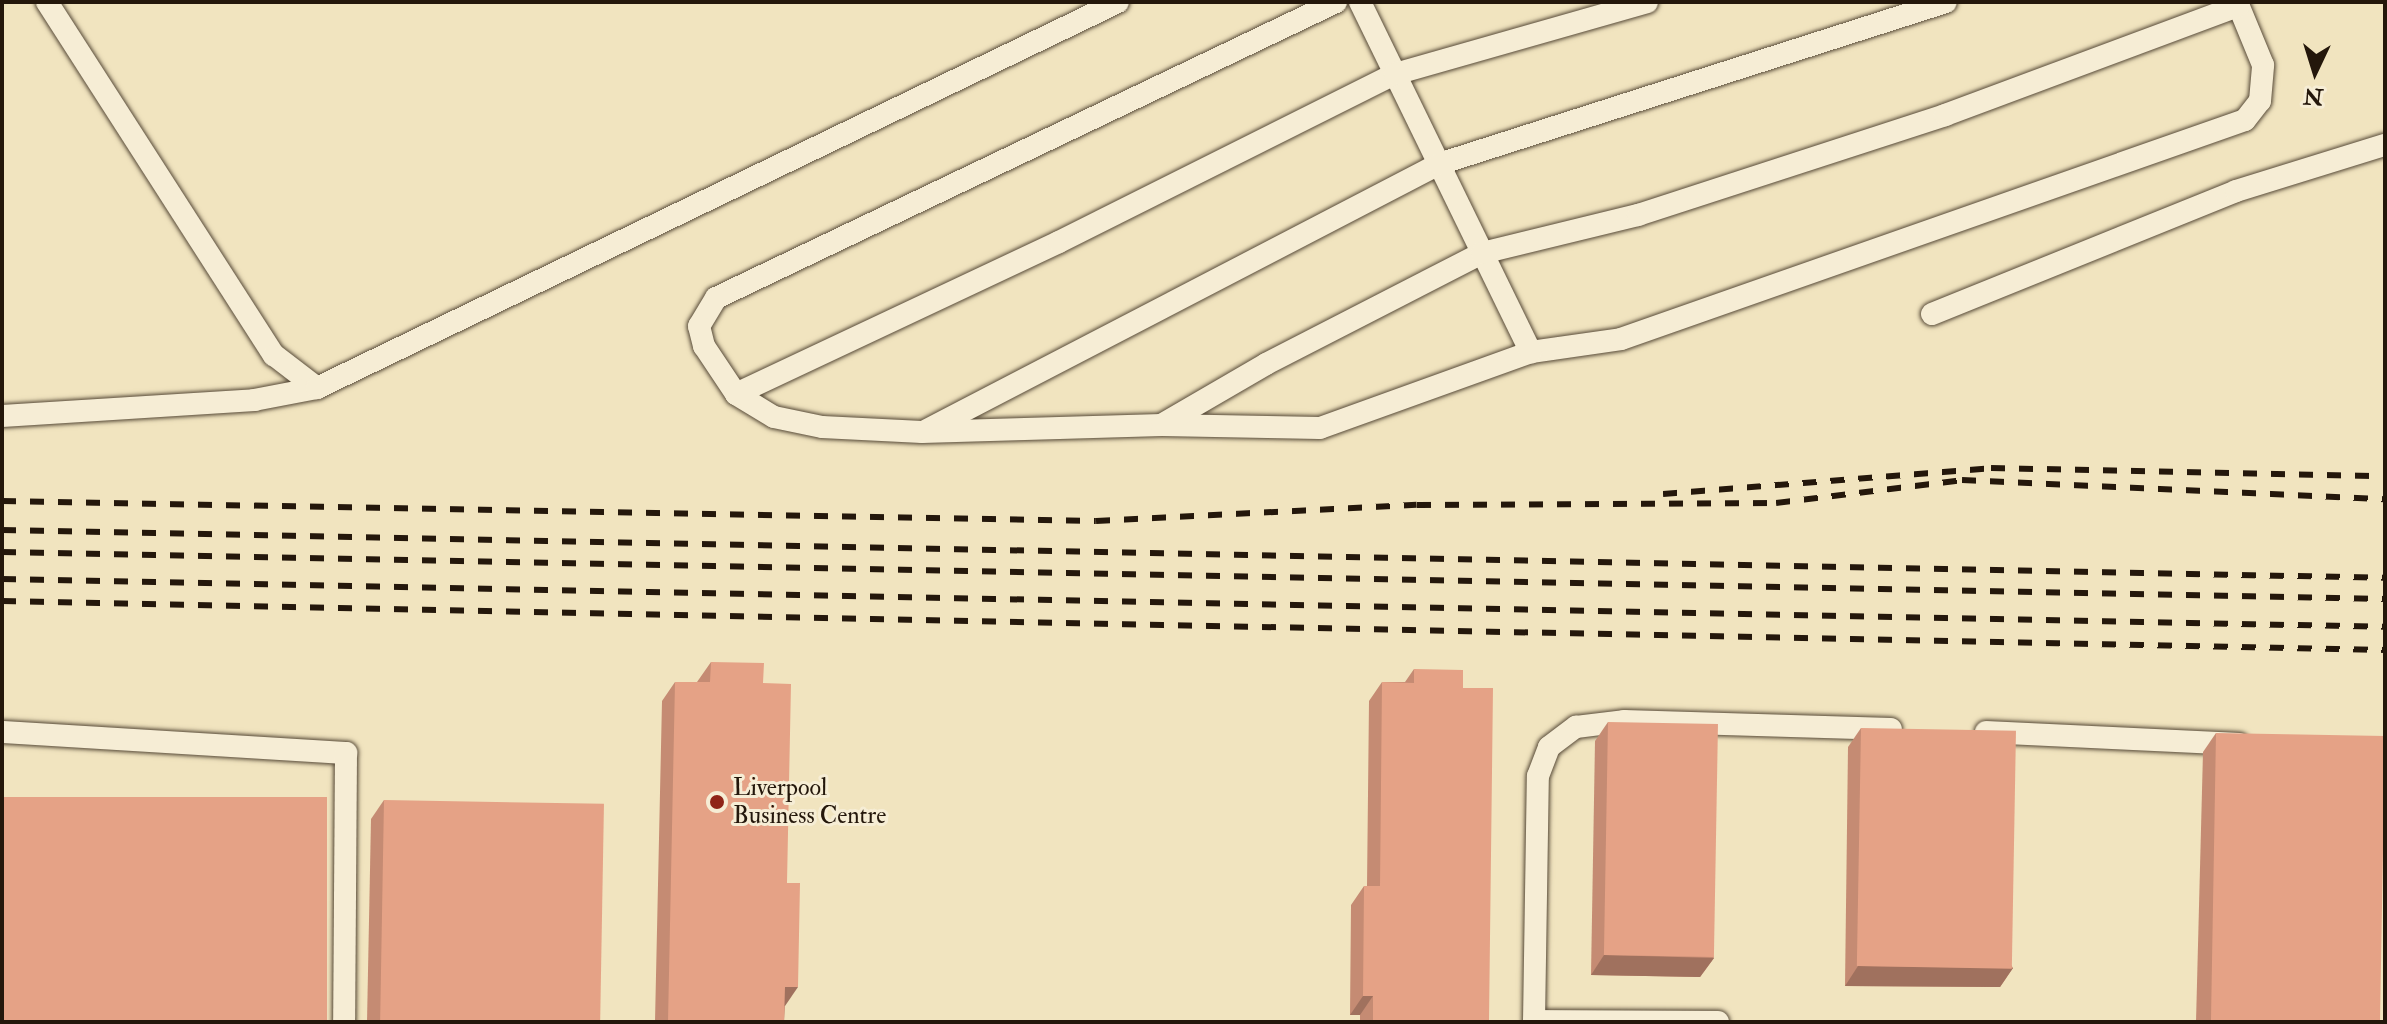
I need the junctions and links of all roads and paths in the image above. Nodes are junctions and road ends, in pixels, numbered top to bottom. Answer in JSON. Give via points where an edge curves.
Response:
{"nodes":[{"id":1,"x":47,"y":2,"type":"edge"},
{"id":2,"x":1118,"y":2,"type":"edge"},
{"id":3,"x":1336,"y":2,"type":"edge"},
{"id":4,"x":1360,"y":2,"type":"edge"},
{"id":5,"x":1647,"y":2,"type":"edge"},
{"id":6,"x":1946,"y":2,"type":"edge"},
{"id":7,"x":2237,"y":4,"type":"edge"},
{"id":8,"x":1395,"y":74,"type":"junction"},
{"id":9,"x":2385,"y":145,"type":"edge"},
{"id":10,"x":1439,"y":164,"type":"junction"},
{"id":11,"x":1482,"y":253,"type":"junction"},
{"id":12,"x":1932,"y":314,"type":"dead end"},
{"id":13,"x":1531,"y":352,"type":"junction"},
{"id":14,"x":317,"y":388,"type":"junction"},
{"id":15,"x":736,"y":394,"type":"junction"},
{"id":16,"x":2,"y":416,"type":"edge"},
{"id":17,"x":1162,"y":425,"type":"junction"},
{"id":18,"x":922,"y":432,"type":"junction"},
{"id":19,"x":1912,"y":730,"type":"edge"},
{"id":20,"x":1960,"y":731,"type":"edge"},
{"id":21,"x":2,"y":732,"type":"edge"},
{"id":22,"x":2256,"y":746,"type":"edge"},
{"id":23,"x":1534,"y":1021,"type":"edge"},
{"id":24,"x":344,"y":1022,"type":"edge"},
{"id":25,"x":1718,"y":1022,"type":"edge"}],
"edges":[{"from":1,"to":14,"type":"lane","via":[[274,355]]},
{"from":2,"to":14,"type":"lane"},
{"from":3,"to":15,"type":"lane","via":[[716,298],[699,326],[704,346]]},
{"from":4,"to":8,"type":"lane"},
{"from":5,"to":8,"type":"lane"},
{"from":6,"to":10,"type":"lane"},
{"from":7,"to":11,"type":"lane","via":[[1857,144],[1638,215]]},
{"from":7,"to":13,"type":"lane","via":[[2263,65],[2260,101],[2245,120],[1621,339]]},
{"from":8,"to":10,"type":"lane"},
{"from":8,"to":15,"type":"lane","via":[[1059,242]]},
{"from":9,"to":12,"type":"lane","via":[[2236,191]]},
{"from":10,"to":11,"type":"lane"},
{"from":10,"to":18,"type":"lane"},
{"from":11,"to":13,"type":"lane"},
{"from":11,"to":17,"type":"lane","via":[[1266,364]]},
{"from":13,"to":17,"type":"lane","via":[[1320,428]]},
{"from":14,"to":16,"type":"lane","via":[[254,400]]},
{"from":15,"to":18,"type":"lane","via":[[774,417],[822,427]]},
{"from":17,"to":18,"type":"lane"},
{"from":19,"to":23,"type":"lane","via":[[1624,721],[1576,727],[1549,747],[1538,776]]},
{"from":20,"to":22,"type":"lane","via":[[2200,738]]},
{"from":21,"to":24,"type":"lane","via":[[346,753]]},
{"from":23,"to":25,"type":"lane"}]}
